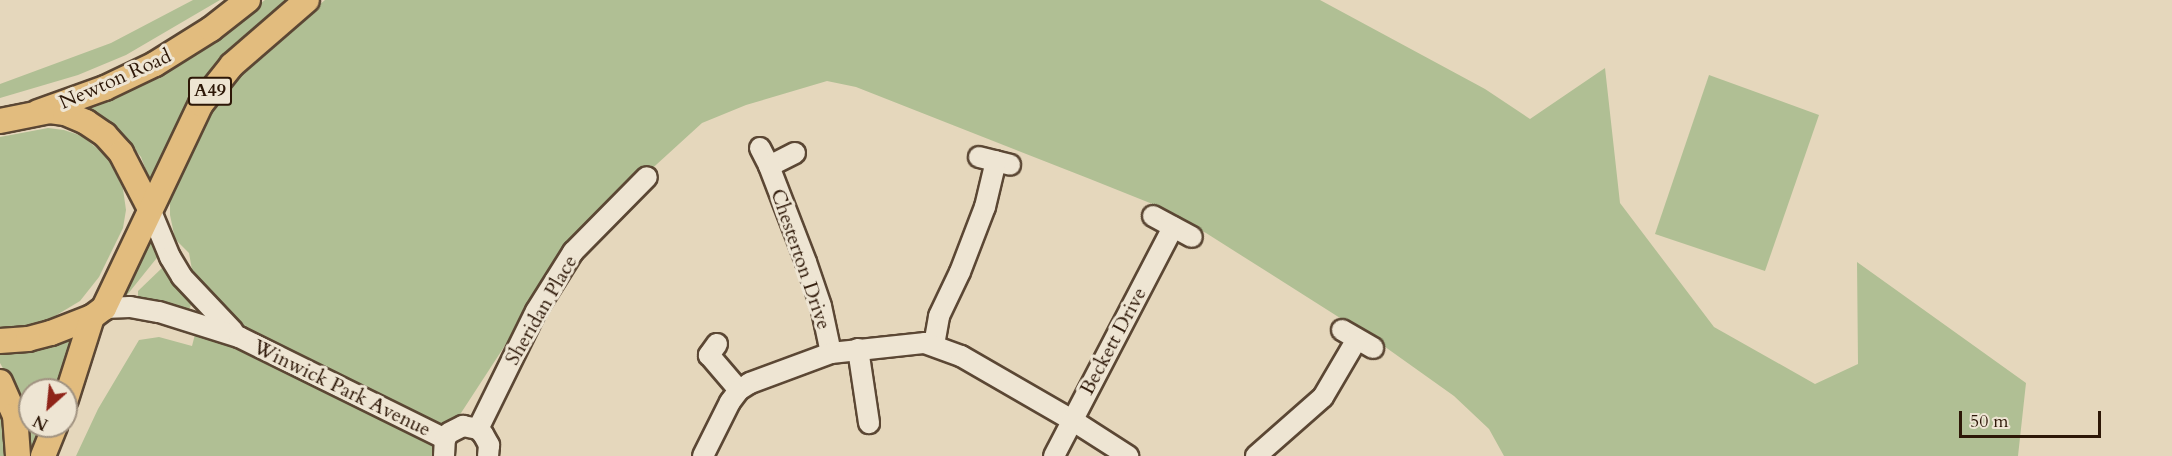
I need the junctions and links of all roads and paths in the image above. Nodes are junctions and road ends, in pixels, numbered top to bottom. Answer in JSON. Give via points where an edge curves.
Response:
{"nodes":[{"id":1,"x":248,"y":0,"type":"edge"},
{"id":2,"x":307,"y":0,"type":"edge"},
{"id":3,"x":38,"y":112,"type":"junction"},
{"id":4,"x":0,"y":121,"type":"edge"},
{"id":5,"x":795,"y":153,"type":"dead end"},
{"id":6,"x":995,"y":161,"type":"dead end"},
{"id":7,"x":647,"y":177,"type":"dead end"},
{"id":8,"x":150,"y":209,"type":"junction"},
{"id":9,"x":1153,"y":216,"type":"dead end"},
{"id":10,"x":1173,"y":227,"type":"junction"},
{"id":11,"x":1192,"y":237,"type":"dead end"},
{"id":12,"x":98,"y":313,"type":"junction"},
{"id":13,"x":240,"y":337,"type":"junction"},
{"id":14,"x":1357,"y":339,"type":"dead end"},
{"id":15,"x":0,"y":340,"type":"edge"},
{"id":16,"x":934,"y":345,"type":"junction"},
{"id":17,"x":858,"y":349,"type":"junction"},
{"id":18,"x":709,"y":353,"type":"dead end"},
{"id":19,"x":831,"y":353,"type":"junction"},
{"id":20,"x":74,"y":378,"type":"edge"},
{"id":21,"x":0,"y":382,"type":"edge"},
{"id":22,"x":739,"y":390,"type":"junction"},
{"id":23,"x":1072,"y":420,"type":"junction"},
{"id":24,"x":870,"y":424,"type":"dead end"},
{"id":25,"x":478,"y":429,"type":"junction"},
{"id":26,"x":50,"y":438,"type":"edge"},
{"id":27,"x":444,"y":448,"type":"edge"},
{"id":28,"x":18,"y":456,"type":"edge"},
{"id":29,"x":43,"y":456,"type":"edge"},
{"id":30,"x":488,"y":456,"type":"edge"},
{"id":31,"x":704,"y":456,"type":"edge"},
{"id":32,"x":1054,"y":456,"type":"edge"},
{"id":33,"x":1128,"y":456,"type":"edge"},
{"id":34,"x":1256,"y":456,"type":"edge"}],
"edges":[{"from":1,"to":3,"type":"main road","name":"Newton Road","number":"A49","via":[[155,64],[105,88]]},
{"from":2,"to":8,"type":"main road","number":"A49","via":[[232,65],[210,90]]},
{"from":3,"to":4,"type":"main road","number":"A49"},
{"from":3,"to":8,"type":"main road","number":"A49","via":[[65,113],[105,135],[133,173]]},
{"from":5,"to":19,"type":"street","name":"Chesterton Drive","via":[[765,157],[821,306]]},
{"from":6,"to":16,"type":"street","via":[[985,207],[939,316]]},
{"from":7,"to":25,"type":"street","name":"Sheridan Place","via":[[573,252],[536,311]]},
{"from":8,"to":12,"type":"main road","number":"A49"},
{"from":8,"to":13,"type":"street","name":"Winwick Park Avenue","via":[[182,277]]},
{"from":9,"to":10,"type":"street"},
{"from":10,"to":11,"type":"street"},
{"from":10,"to":23,"type":"street","name":"Beckett Drive"},
{"from":12,"to":13,"type":"street","name":"Winwick Park Avenue","via":[[140,308]]},
{"from":12,"to":15,"type":"main road","via":[[28,339]]},
{"from":12,"to":20,"type":"main road","number":"A49"},
{"from":13,"to":27,"type":"street","name":"Winwick Park Avenue"},
{"from":14,"to":34,"type":"street","via":[[1323,397]]},
{"from":16,"to":17,"type":"street","name":"Chesterton Drive","via":[[914,343]]},
{"from":16,"to":23,"type":"street","name":"Chesterton Drive","via":[[961,356]]},
{"from":17,"to":19,"type":"street","name":"Chesterton Drive"},
{"from":17,"to":24,"type":"street"},
{"from":18,"to":22,"type":"street"},
{"from":19,"to":22,"type":"street","name":"Chesterton Drive","via":[[794,364]]},
{"from":21,"to":28,"type":"main road","via":[[15,415]]},
{"from":22,"to":31,"type":"street"},
{"from":23,"to":32,"type":"street","name":"Beckett Drive"},
{"from":23,"to":33,"type":"street","name":"Chesterton Drive"},
{"from":25,"to":27,"type":"street","via":[[455,428]]},
{"from":25,"to":30,"type":"street","via":[[487,439]]},
{"from":26,"to":29,"type":"main road"}]}
